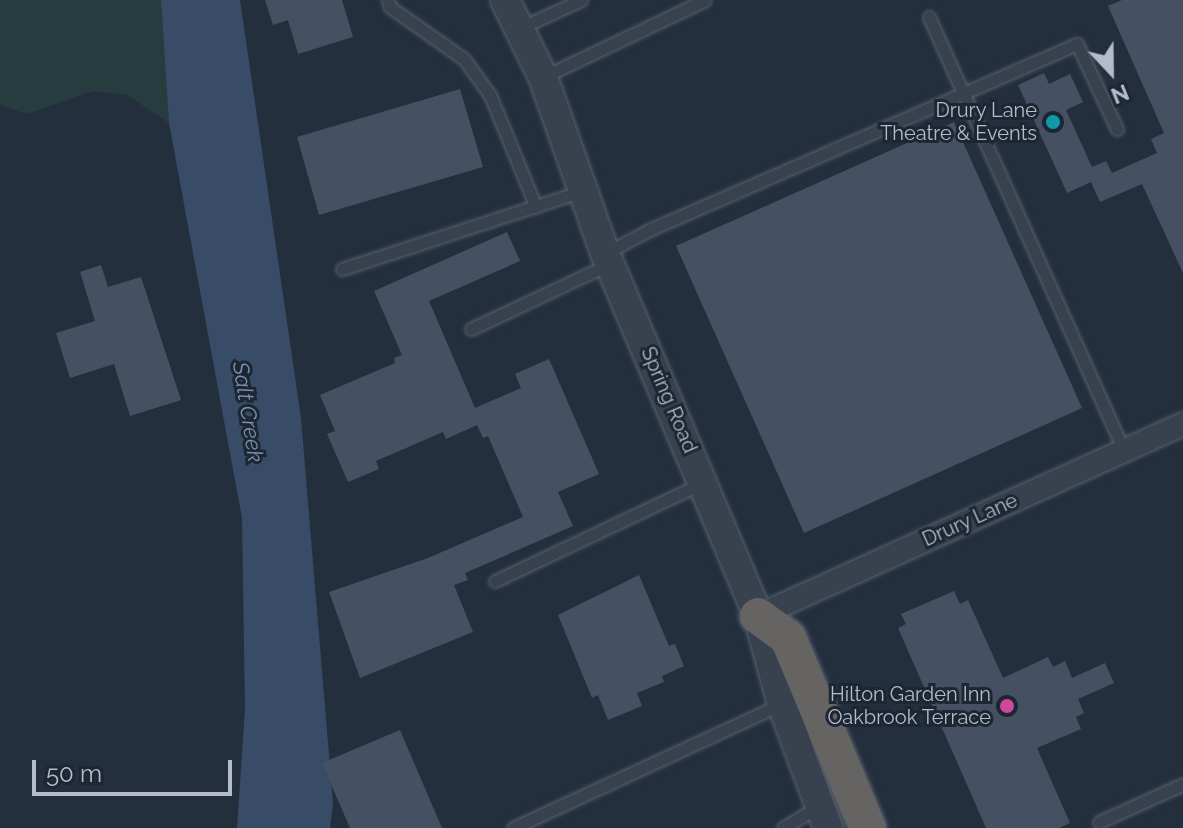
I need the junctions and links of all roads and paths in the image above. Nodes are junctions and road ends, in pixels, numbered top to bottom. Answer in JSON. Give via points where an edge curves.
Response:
{"nodes":[{"id":1,"x":388,"y":0,"type":"edge"},
{"id":2,"x":505,"y":0,"type":"edge"},
{"id":3,"x":581,"y":0,"type":"edge"},
{"id":4,"x":705,"y":0,"type":"edge"},
{"id":5,"x":929,"y":17,"type":"dead end"},
{"id":6,"x":522,"y":27,"type":"junction"},
{"id":7,"x":543,"y":77,"type":"junction"},
{"id":8,"x":965,"y":96,"type":"junction"},
{"id":9,"x":1117,"y":129,"type":"dead end"},
{"id":10,"x":582,"y":191,"type":"junction"},
{"id":11,"x":536,"y":207,"type":"junction"},
{"id":12,"x":608,"y":258,"type":"junction"},
{"id":13,"x":342,"y":269,"type":"dead end"},
{"id":14,"x":471,"y":329,"type":"dead end"},
{"id":15,"x":1183,"y":424,"type":"edge"},
{"id":16,"x":1124,"y":450,"type":"junction"},
{"id":17,"x":704,"y":482,"type":"junction"},
{"id":18,"x":495,"y":581,"type":"dead end"},
{"id":19,"x":758,"y":616,"type":"junction"},
{"id":20,"x":782,"y":704,"type":"junction"},
{"id":21,"x":1183,"y":784,"type":"edge"},
{"id":22,"x":824,"y":817,"type":"edge"},
{"id":23,"x":1099,"y":822,"type":"dead end"},
{"id":24,"x":513,"y":828,"type":"edge"},
{"id":25,"x":783,"y":828,"type":"edge"},
{"id":26,"x":868,"y":828,"type":"edge"}],
"edges":[{"from":1,"to":11,"type":"lane","via":[[464,59],[490,95]]},
{"from":2,"to":6,"type":"street","name":"Spring Road"},
{"from":3,"to":6,"type":"lane"},
{"from":4,"to":7,"type":"lane"},
{"from":5,"to":8,"type":"lane"},
{"from":6,"to":7,"type":"street","name":"Spring Road"},
{"from":7,"to":10,"type":"street","name":"Spring Road"},
{"from":8,"to":9,"type":"lane","via":[[1077,44]]},
{"from":8,"to":12,"type":"lane","via":[[649,230]]},
{"from":8,"to":16,"type":"lane"},
{"from":10,"to":11,"type":"lane"},
{"from":10,"to":12,"type":"street","name":"Spring Road"},
{"from":11,"to":13,"type":"lane"},
{"from":12,"to":14,"type":"lane"},
{"from":12,"to":17,"type":"street","name":"Spring Road"},
{"from":15,"to":16,"type":"street","name":"Drury Lane"},
{"from":16,"to":19,"type":"street","name":"Drury Lane"},
{"from":17,"to":18,"type":"lane"},
{"from":17,"to":19,"type":"street","name":"Spring Road"},
{"from":19,"to":20,"type":"street","name":"Spring Road"},
{"from":19,"to":26,"type":"highway","via":[[788,638]]},
{"from":20,"to":22,"type":"street","name":"Spring Road"},
{"from":20,"to":24,"type":"lane"},
{"from":21,"to":23,"type":"lane"},
{"from":22,"to":25,"type":"lane"}]}
